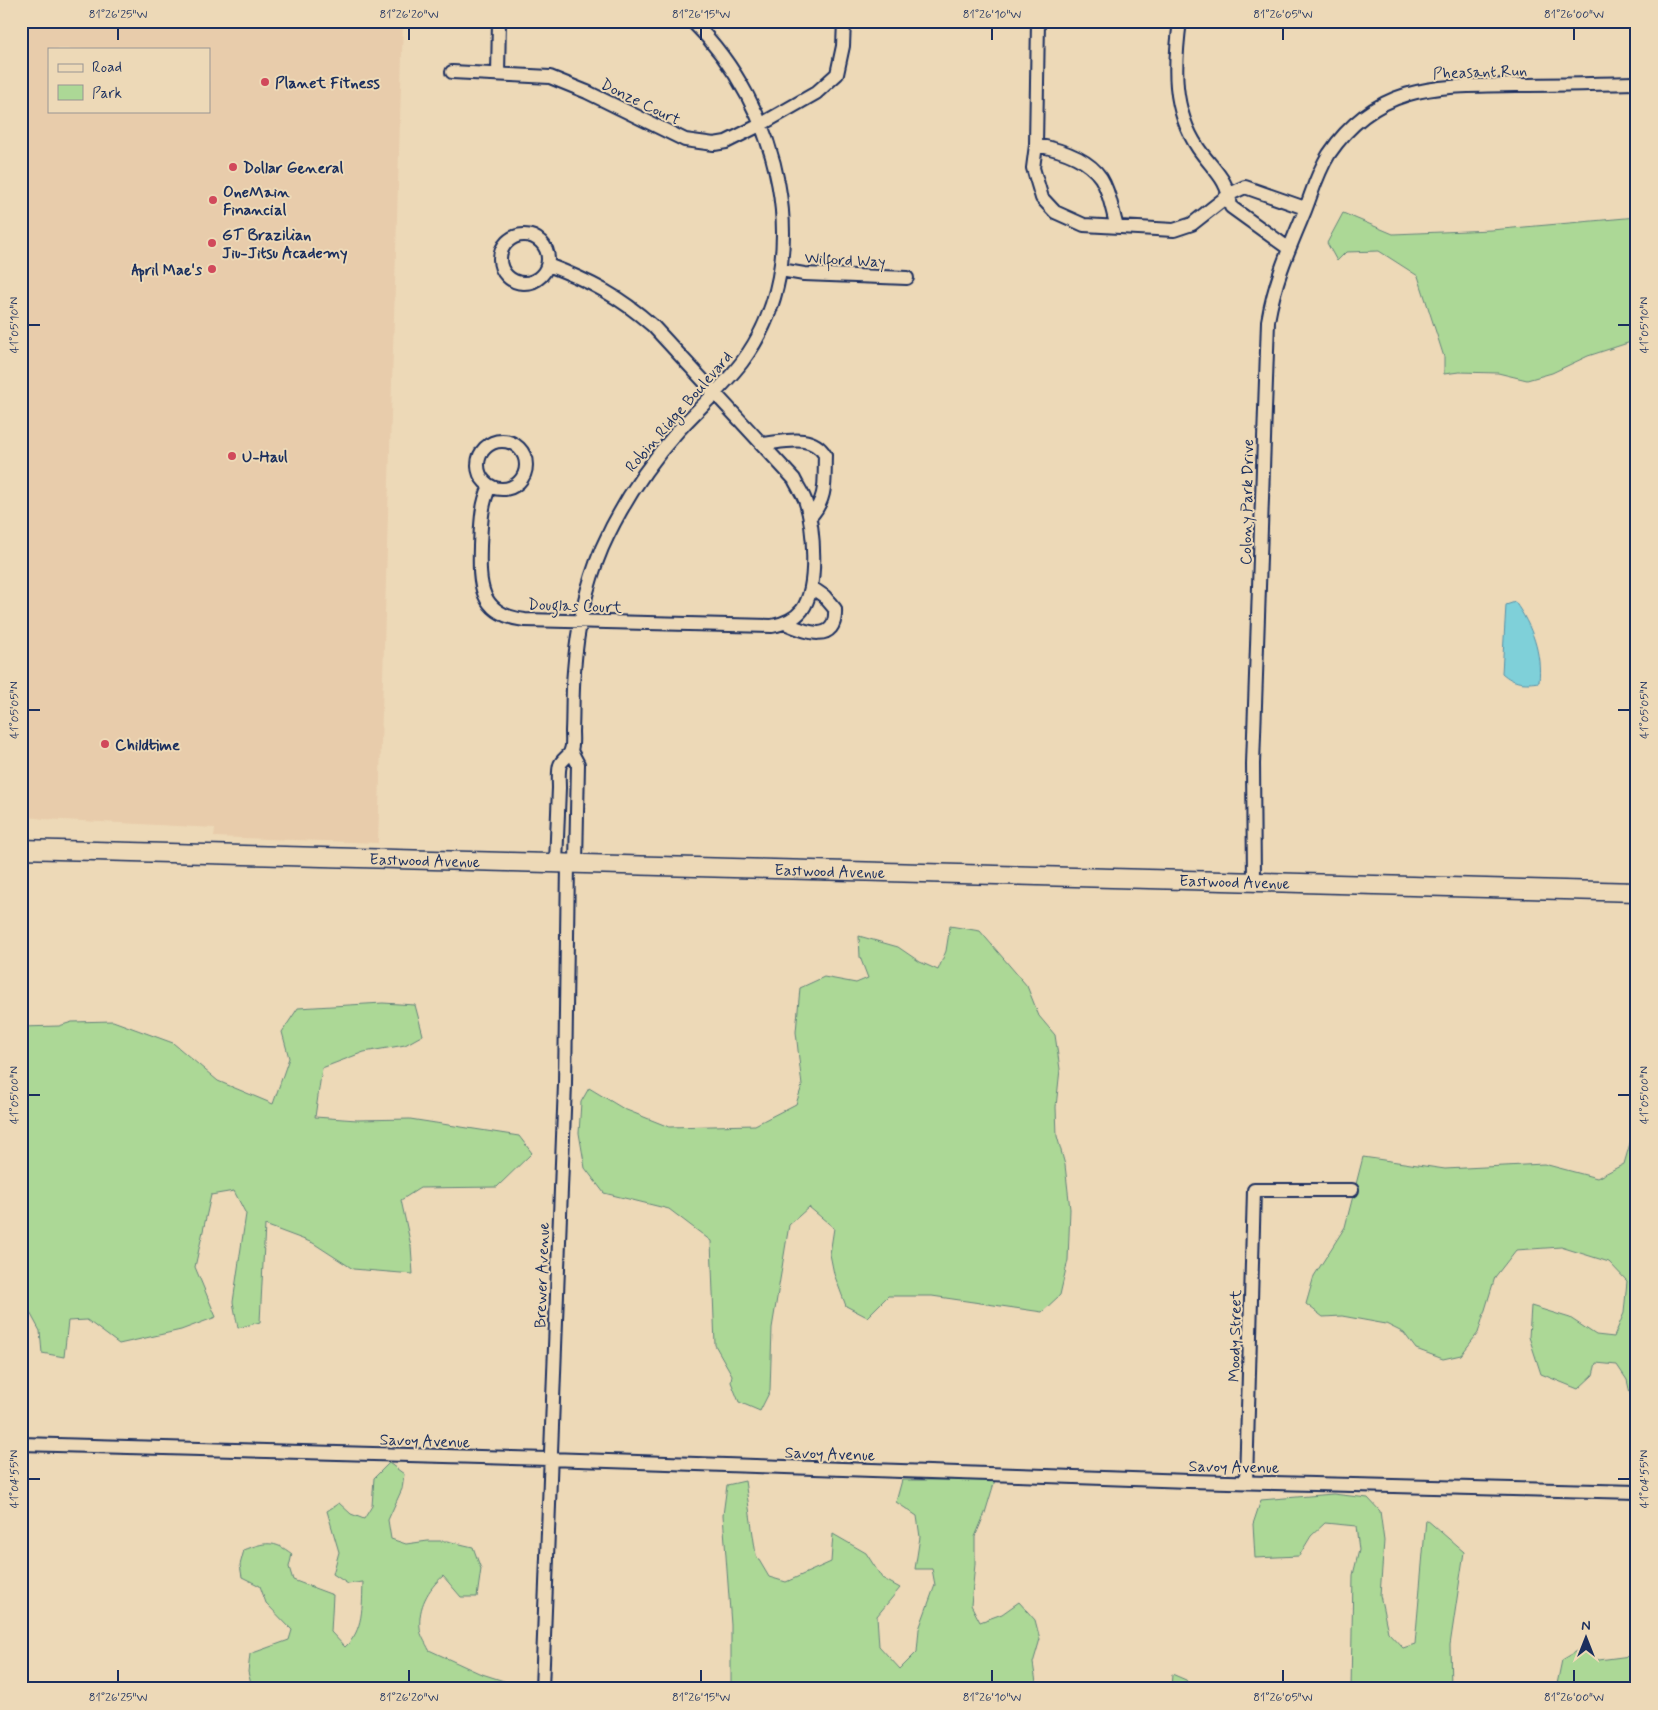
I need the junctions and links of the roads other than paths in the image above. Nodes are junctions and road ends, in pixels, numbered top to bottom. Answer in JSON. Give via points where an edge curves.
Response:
{"nodes":[{"id":1,"x":499,"y":21,"type":"edge"},
{"id":2,"x":692,"y":21,"type":"edge"},
{"id":3,"x":844,"y":21,"type":"edge"},
{"id":4,"x":1038,"y":21,"type":"edge"},
{"id":5,"x":1180,"y":21,"type":"edge"},
{"id":6,"x":452,"y":72,"type":"dead end"},
{"id":7,"x":498,"y":74,"type":"junction"},
{"id":8,"x":1637,"y":83,"type":"edge"},
{"id":9,"x":760,"y":125,"type":"junction"},
{"id":10,"x":1340,"y":140,"type":"joint"},
{"id":11,"x":1036,"y":145,"type":"junction"},
{"id":12,"x":1230,"y":194,"type":"junction"},
{"id":13,"x":1306,"y":208,"type":"junction"},
{"id":14,"x":1117,"y":227,"type":"junction"},
{"id":15,"x":1288,"y":248,"type":"junction"},
{"id":16,"x":548,"y":265,"type":"dead end"},
{"id":17,"x":781,"y":270,"type":"junction"},
{"id":18,"x":907,"y":278,"type":"dead end"},
{"id":19,"x":715,"y":392,"type":"junction"},
{"id":20,"x":763,"y":444,"type":"junction"},
{"id":21,"x":490,"y":486,"type":"dead end"},
{"id":22,"x":810,"y":517,"type":"junction"},
{"id":23,"x":811,"y":587,"type":"junction"},
{"id":24,"x":580,"y":622,"type":"junction"},
{"id":25,"x":785,"y":623,"type":"junction"},
{"id":26,"x":571,"y":751,"type":"junction"},
{"id":27,"x":21,"y":849,"type":"edge"},
{"id":28,"x":567,"y":863,"type":"junction"},
{"id":29,"x":1254,"y":881,"type":"junction"},
{"id":30,"x":1637,"y":892,"type":"edge"},
{"id":31,"x":1352,"y":1190,"type":"dead end"},
{"id":32,"x":21,"y":1444,"type":"edge"},
{"id":33,"x":549,"y":1459,"type":"junction"},
{"id":34,"x":1246,"y":1482,"type":"junction"},
{"id":35,"x":1637,"y":1492,"type":"edge"},
{"id":36,"x":542,"y":1689,"type":"edge"}],
"edges":[{"from":1,"to":7,"type":"street"},
{"from":2,"to":9,"type":"street","via":[[716,48]]},
{"from":3,"to":9,"type":"street","name":"Donze Court","via":[[843,46],[836,74],[816,93]]},
{"from":4,"to":11,"type":"street"},
{"from":5,"to":12,"type":"street","via":[[1176,88],[1184,122],[1198,149],[1221,175]]},
{"from":6,"to":7,"type":"street","name":"Donze Court"},
{"from":7,"to":9,"type":"street","name":"Donze Court","via":[[550,77],[694,143],[726,142]]},
{"from":8,"to":10,"type":"street","name":"Pheasant Run","via":[[1453,86],[1421,90],[1380,106]]},
{"from":9,"to":17,"type":"street","name":"Robin Ridge Boulevard","via":[[781,194],[784,245]]},
{"from":10,"to":13,"type":"street","name":"Colony Park Drive","via":[[1320,169]]},
{"from":11,"to":14,"type":"street","via":[[1062,150],[1100,178]]},
{"from":11,"to":14,"type":"street","via":[[1033,168],[1042,198],[1054,212],[1084,225]]},
{"from":12,"to":13,"type":"street","via":[[1245,188]]},
{"from":12,"to":14,"type":"street","via":[[1192,224],[1174,230]]},
{"from":12,"to":15,"type":"street","via":[[1231,207]]},
{"from":13,"to":15,"type":"street","name":"Colony Park Drive"},
{"from":15,"to":29,"type":"street","name":"Colony Park Drive","via":[[1272,295],[1268,321],[1253,764]]},
{"from":16,"to":19,"type":"street","via":[[588,280],[631,307]]},
{"from":17,"to":18,"type":"street","name":"Wilford Way","via":[[804,274]]},
{"from":17,"to":19,"type":"street","name":"Robin Ridge Boulevard","via":[[761,330],[742,361]]},
{"from":19,"to":20,"type":"street"},
{"from":19,"to":24,"type":"street","name":"Robin Ridge Boulevard","via":[[655,458],[621,509],[601,550]]},
{"from":20,"to":22,"type":"street","via":[[794,479]]},
{"from":20,"to":22,"type":"street","via":[[804,440],[822,450],[825,455],[824,494]]},
{"from":21,"to":24,"type":"street","name":"Douglas Court","via":[[482,505],[480,580],[490,605],[516,619]]},
{"from":22,"to":23,"type":"street","via":[[813,548]]},
{"from":23,"to":25,"type":"street","via":[[803,609]]},
{"from":23,"to":25,"type":"street","via":[[835,608],[829,628],[825,632],[813,633]]},
{"from":24,"to":25,"type":"street","name":"Douglas Court","via":[[772,626]]},
{"from":24,"to":26,"type":"street","name":"Robin Ridge Boulevard","via":[[574,671]]},
{"from":26,"to":28,"type":"street","via":[[578,764]]},
{"from":26,"to":28,"type":"street","name":"Robin Ridge Boulevard","via":[[560,765]]},
{"from":27,"to":28,"type":"street","name":"Eastwood Avenue"},
{"from":28,"to":29,"type":"street","name":"Eastwood Avenue"},
{"from":28,"to":33,"type":"street","name":"Brewer Avenue","via":[[565,1084]]},
{"from":29,"to":30,"type":"street","name":"Eastwood Avenue"},
{"from":31,"to":34,"type":"street","name":"Moody Street","via":[[1254,1190]]},
{"from":32,"to":33,"type":"street","name":"Savoy Avenue"},
{"from":33,"to":34,"type":"street","name":"Savoy Avenue"},
{"from":33,"to":36,"type":"street","name":"Brewer Avenue"},
{"from":34,"to":35,"type":"street","name":"Savoy Avenue"}]}
